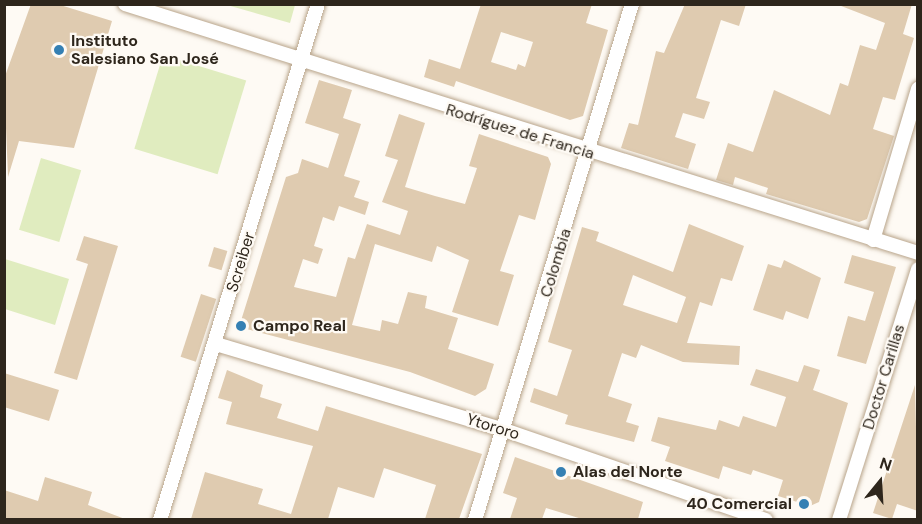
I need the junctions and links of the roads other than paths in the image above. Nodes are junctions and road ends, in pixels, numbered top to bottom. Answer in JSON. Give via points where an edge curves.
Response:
{"nodes":[{"id":1,"x":124,"y":4,"type":"edge"},
{"id":2,"x":318,"y":4,"type":"edge"},
{"id":3,"x":632,"y":4,"type":"edge"},
{"id":4,"x":300,"y":63,"type":"junction"},
{"id":5,"x":918,"y":89,"type":"edge"},
{"id":6,"x":589,"y":153,"type":"junction"},
{"id":7,"x":873,"y":240,"type":"junction"},
{"id":8,"x":918,"y":253,"type":"edge"},
{"id":9,"x":918,"y":269,"type":"edge"},
{"id":10,"x":216,"y":345,"type":"junction"},
{"id":11,"x":504,"y":430,"type":"junction"},
{"id":12,"x":160,"y":519,"type":"edge"},
{"id":13,"x":475,"y":519,"type":"edge"},
{"id":14,"x":766,"y":519,"type":"edge"},
{"id":15,"x":839,"y":519,"type":"edge"}],
"edges":[{"from":1,"to":4,"type":"street","name":"Rodríguez de Francia"},
{"from":2,"to":4,"type":"street","name":"Screiber"},
{"from":3,"to":6,"type":"street","name":"Colombia"},
{"from":4,"to":6,"type":"street","name":"Rodríguez de Francia"},
{"from":4,"to":10,"type":"street","name":"Screiber"},
{"from":5,"to":7,"type":"street"},
{"from":6,"to":7,"type":"street","name":"Rodríguez de Francia"},
{"from":6,"to":11,"type":"street","name":"Colombia"},
{"from":7,"to":8,"type":"street","name":"Rodríguez de Francia"},
{"from":9,"to":15,"type":"street","name":"Doctor Carillas"},
{"from":10,"to":11,"type":"street","name":"Ytororo"},
{"from":10,"to":12,"type":"street","name":"Screiber"},
{"from":11,"to":13,"type":"street","name":"Colombia"},
{"from":11,"to":14,"type":"street","name":"Ytororo"}]}
